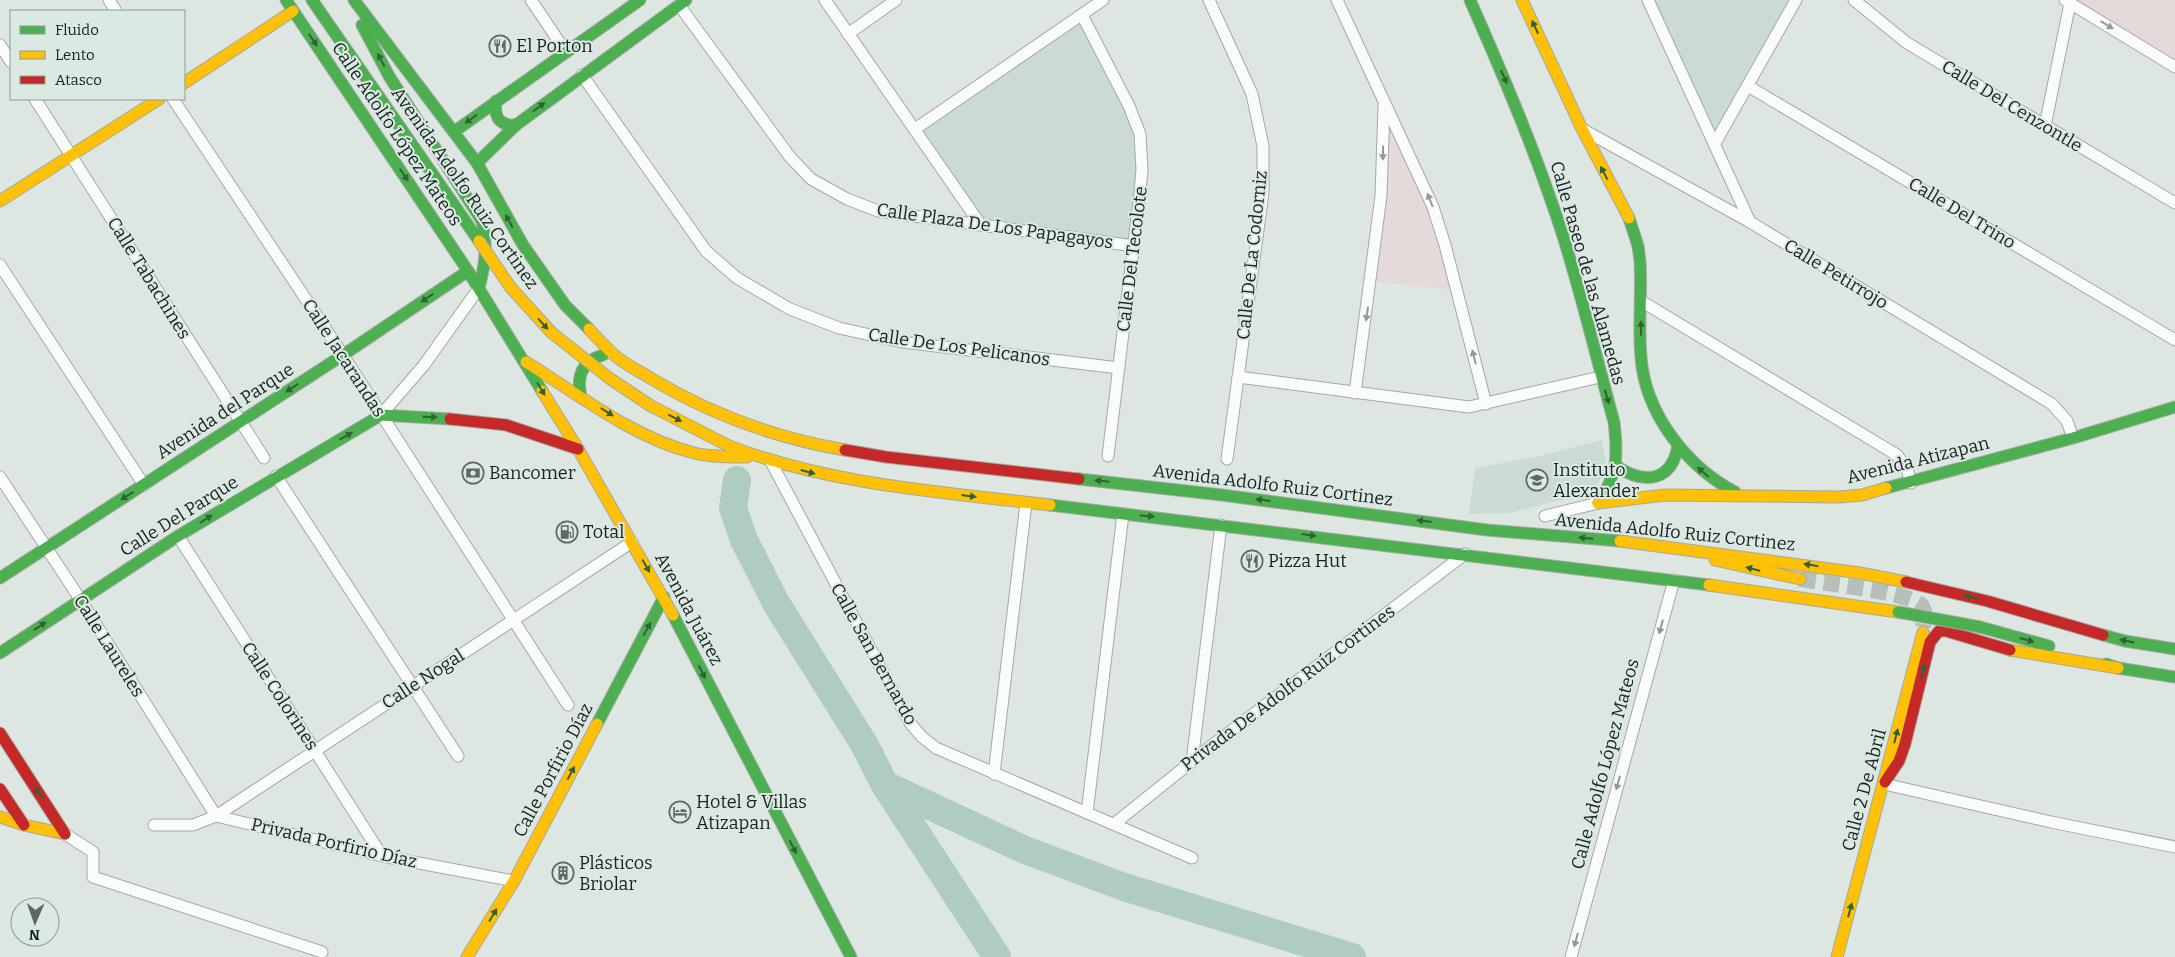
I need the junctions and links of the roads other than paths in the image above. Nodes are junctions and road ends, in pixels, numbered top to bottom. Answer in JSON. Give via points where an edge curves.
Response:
{"nodes":[{"id":1,"x":286,"y":0,"type":"edge"},
{"id":2,"x":312,"y":0,"type":"edge"},
{"id":3,"x":348,"y":0,"type":"edge"},
{"id":4,"x":354,"y":0,"type":"edge"},
{"id":5,"x":532,"y":0,"type":"edge"},
{"id":6,"x":640,"y":0,"type":"edge"},
{"id":7,"x":824,"y":0,"type":"edge"},
{"id":8,"x":896,"y":0,"type":"edge"},
{"id":9,"x":1103,"y":0,"type":"edge"},
{"id":10,"x":1209,"y":0,"type":"edge"},
{"id":11,"x":1338,"y":0,"type":"edge"},
{"id":12,"x":1470,"y":0,"type":"edge"},
{"id":13,"x":1522,"y":0,"type":"edge"},
{"id":14,"x":1648,"y":0,"type":"edge"},
{"id":15,"x":1796,"y":0,"type":"edge"},
{"id":16,"x":1854,"y":0,"type":"edge"},
{"id":17,"x":682,"y":2,"type":"edge"},
{"id":18,"x":2068,"y":2,"type":"edge"},
{"id":19,"x":293,"y":11,"type":"junction"},
{"id":20,"x":1082,"y":15,"type":"junction"},
{"id":21,"x":848,"y":34,"type":"junction"},
{"id":22,"x":0,"y":45,"type":"edge"},
{"id":23,"x":566,"y":52,"type":"junction"},
{"id":24,"x":10,"y":60,"type":"edge"},
{"id":25,"x":2173,"y":64,"type":"edge"},
{"id":26,"x":582,"y":75,"type":"junction"},
{"id":27,"x":185,"y":81,"type":"edge"},
{"id":28,"x":1748,"y":86,"type":"junction"},
{"id":29,"x":36,"y":100,"type":"edge"},
{"id":30,"x":157,"y":100,"type":"edge"},
{"id":31,"x":174,"y":100,"type":"edge"},
{"id":32,"x":496,"y":101,"type":"junction"},
{"id":33,"x":1384,"y":104,"type":"junction"},
{"id":34,"x":516,"y":125,"type":"junction"},
{"id":35,"x":2045,"y":126,"type":"junction"},
{"id":36,"x":915,"y":129,"type":"junction"},
{"id":37,"x":1582,"y":129,"type":"junction"},
{"id":38,"x":455,"y":131,"type":"junction"},
{"id":39,"x":1715,"y":143,"type":"junction"},
{"id":40,"x":72,"y":155,"type":"junction"},
{"id":41,"x":477,"y":163,"type":"junction"},
{"id":42,"x":0,"y":201,"type":"edge"},
{"id":43,"x":2175,"y":203,"type":"edge"},
{"id":44,"x":1750,"y":222,"type":"junction"},
{"id":45,"x":980,"y":224,"type":"junction"},
{"id":46,"x":1134,"y":246,"type":"junction"},
{"id":47,"x":0,"y":265,"type":"edge"},
{"id":48,"x":468,"y":271,"type":"junction"},
{"id":49,"x":479,"y":288,"type":"junction"},
{"id":50,"x":1641,"y":302,"type":"junction"},
{"id":51,"x":2175,"y":340,"type":"edge"},
{"id":52,"x":344,"y":355,"type":"junction"},
{"id":53,"x":614,"y":355,"type":"junction"},
{"id":54,"x":521,"y":359,"type":"junction"},
{"id":55,"x":1119,"y":368,"type":"junction"},
{"id":56,"x":1238,"y":376,"type":"junction"},
{"id":57,"x":1600,"y":377,"type":"junction"},
{"id":58,"x":1355,"y":393,"type":"junction"},
{"id":59,"x":581,"y":396,"type":"junction"},
{"id":60,"x":1486,"y":404,"type":"junction"},
{"id":61,"x":2175,"y":407,"type":"edge"},
{"id":62,"x":381,"y":415,"type":"junction"},
{"id":63,"x":240,"y":421,"type":"junction"},
{"id":64,"x":2073,"y":438,"type":"junction"},
{"id":65,"x":1678,"y":445,"type":"junction"},
{"id":66,"x":578,"y":449,"type":"junction"},
{"id":67,"x":1108,"y":456,"type":"dead end"},
{"id":68,"x":756,"y":457,"type":"junction"},
{"id":69,"x":264,"y":458,"type":"dead end"},
{"id":70,"x":1227,"y":459,"type":"dead end"},
{"id":71,"x":771,"y":462,"type":"junction"},
{"id":72,"x":1616,"y":466,"type":"junction"},
{"id":73,"x":276,"y":476,"type":"junction"},
{"id":74,"x":0,"y":478,"type":"edge"},
{"id":75,"x":1911,"y":483,"type":"junction"},
{"id":76,"x":144,"y":485,"type":"junction"},
{"id":77,"x":1744,"y":496,"type":"junction"},
{"id":78,"x":1026,"y":503,"type":"junction"},
{"id":79,"x":1598,"y":503,"type":"junction"},
{"id":80,"x":1123,"y":514,"type":"junction"},
{"id":81,"x":1545,"y":516,"type":"dead end"},
{"id":82,"x":1221,"y":525,"type":"junction"},
{"id":83,"x":178,"y":536,"type":"junction"},
{"id":84,"x":632,"y":542,"type":"junction"},
{"id":85,"x":1652,"y":544,"type":"junction"},
{"id":86,"x":46,"y":548,"type":"junction"},
{"id":87,"x":1464,"y":554,"type":"junction"},
{"id":88,"x":0,"y":578,"type":"edge"},
{"id":89,"x":1800,"y":579,"type":"tunnel mouth"},
{"id":90,"x":1674,"y":580,"type":"junction"},
{"id":91,"x":664,"y":597,"type":"junction"},
{"id":92,"x":80,"y":599,"type":"junction"},
{"id":93,"x":512,"y":620,"type":"junction"},
{"id":94,"x":1922,"y":632,"type":"tunnel mouth"},
{"id":95,"x":2175,"y":650,"type":"edge"},
{"id":96,"x":0,"y":653,"type":"edge"},
{"id":97,"x":2118,"y":668,"type":"junction"},
{"id":98,"x":2175,"y":677,"type":"edge"},
{"id":99,"x":414,"y":686,"type":"junction"},
{"id":100,"x":568,"y":705,"type":"dead end"},
{"id":101,"x":0,"y":733,"type":"edge"},
{"id":102,"x":314,"y":750,"type":"junction"},
{"id":103,"x":458,"y":756,"type":"dead end"},
{"id":104,"x":1192,"y":762,"type":"junction"},
{"id":105,"x":994,"y":774,"type":"junction"},
{"id":106,"x":1885,"y":783,"type":"junction"},
{"id":107,"x":0,"y":789,"type":"edge"},
{"id":108,"x":1087,"y":813,"type":"junction"},
{"id":109,"x":216,"y":816,"type":"junction"},
{"id":110,"x":0,"y":817,"type":"edge"},
{"id":111,"x":1114,"y":824,"type":"junction"},
{"id":112,"x":24,"y":825,"type":"junction"},
{"id":113,"x":154,"y":825,"type":"dead end"},
{"id":114,"x":65,"y":834,"type":"junction"},
{"id":115,"x":2175,"y":846,"type":"edge"},
{"id":116,"x":382,"y":856,"type":"junction"},
{"id":117,"x":1192,"y":858,"type":"dead end"},
{"id":118,"x":514,"y":880,"type":"junction"},
{"id":119,"x":322,"y":952,"type":"dead end"},
{"id":120,"x":467,"y":957,"type":"edge"},
{"id":121,"x":851,"y":957,"type":"edge"},
{"id":122,"x":1571,"y":957,"type":"edge"},
{"id":123,"x":1837,"y":957,"type":"edge"}],
"edges":[{"from":1,"to":19,"type":"main road","name":"Calle Adolfo López Mateos"},
{"from":2,"to":68,"type":"main road","name":"Avenida Adolfo Ruiz Cortinez","one_way":true,"bridge":true,"via":[[510,288],[552,333],[651,406]]},
{"from":49,"to":3,"type":"main road","one_way":true,"via":[[487,261],[487,239],[482,222],[389,76]]},
{"from":4,"to":38,"type":"main road"},
{"from":5,"to":23,"type":"street"},
{"from":6,"to":23,"type":"main road"},
{"from":7,"to":21,"type":"street"},
{"from":8,"to":21,"type":"street"},
{"from":9,"to":20,"type":"street"},
{"from":10,"to":56,"type":"street","name":"Calle De La Codorniz","via":[[1252,94],[1263,146],[1263,193]]},
{"from":11,"to":33,"type":"street"},
{"from":12,"to":57,"type":"main road","name":"Calle Paseo de las Alamedas","one_way":true,"via":[[1543,175]]},
{"from":37,"to":13,"type":"main road","name":"Calle Paseo de las Alamedas","one_way":true},
{"from":14,"to":39,"type":"street"},
{"from":15,"to":28,"type":"street"},
{"from":16,"to":35,"type":"street","name":"Calle Del Cenzontle","via":[[1906,43]]},
{"from":17,"to":26,"type":"main road"},
{"from":17,"to":45,"type":"street","name":"Calle Plaza De Los Papagayos","via":[[790,157],[812,179],[847,199],[878,211]]},
{"from":18,"to":25,"type":"street","one_way":true},
{"from":18,"to":35,"type":"street"},
{"from":19,"to":27,"type":"main road"},
{"from":19,"to":48,"type":"main road","name":"Calle Adolfo López Mateos","one_way":true},
{"from":20,"to":36,"type":"street"},
{"from":20,"to":46,"type":"street","name":"Calle Del Tecolote","via":[[1140,134],[1142,170]]},
{"from":21,"to":36,"type":"street"},
{"from":22,"to":24,"type":"street"},
{"from":23,"to":32,"type":"main road"},
{"from":34,"to":26,"type":"main road","one_way":true},
{"from":26,"to":55,"type":"street","name":"Calle De Los Pelicanos","via":[[706,251],[737,278],[790,309],[840,328],[902,342]]},
{"from":28,"to":39,"type":"street"},
{"from":28,"to":51,"type":"street","name":"Calle Del Trino"},
{"from":29,"to":40,"type":"street","name":"Calle Tabachines"},
{"from":30,"to":40,"type":"main road"},
{"from":31,"to":52,"type":"street","name":"Calle Jacarandas"},
{"from":32,"to":34,"type":"main road","via":[[497,121],[502,125]]},
{"from":32,"to":38,"type":"main road","one_way":true},
{"from":33,"to":58,"type":"street","one_way":true,"via":[[1381,196]]},
{"from":60,"to":33,"type":"street","one_way":true,"via":[[1433,207]]},
{"from":34,"to":41,"type":"main road"},
{"from":35,"to":43,"type":"street","name":"Calle Del Cenzontle"},
{"from":36,"to":45,"type":"street"},
{"from":37,"to":44,"type":"street","name":"Calle Petirrojo"},
{"from":50,"to":37,"type":"main road","name":"Calle Paseo de las Alamedas","one_way":true,"via":[[1640,258],[1635,233]]},
{"from":38,"to":41,"type":"main road"},
{"from":39,"to":44,"type":"street"},
{"from":40,"to":42,"type":"main road"},
{"from":40,"to":63,"type":"street","name":"Calle Tabachines"},
{"from":53,"to":41,"type":"main road","name":"Avenida Adolfo Ruiz Cortinez","one_way":true,"via":[[565,305],[523,245]]},
{"from":44,"to":64,"type":"street","name":"Calle Petirrojo","via":[[2052,404],[2067,421]]},
{"from":45,"to":46,"type":"street","name":"Calle Plaza De Los Papagayos"},
{"from":46,"to":55,"type":"street","name":"Calle Del Tecolote"},
{"from":47,"to":76,"type":"street"},
{"from":48,"to":49,"type":"main road","name":"Calle Adolfo López Mateos"},
{"from":48,"to":52,"type":"main road","name":"Avenida del Parque","one_way":true},
{"from":49,"to":54,"type":"main road","name":"Avenida Juárez"},
{"from":49,"to":62,"type":"street","name":"Calle Del Parque","via":[[424,365]]},
{"from":65,"to":50,"type":"main road","name":"Calle Paseo de las Alamedas","one_way":true,"via":[[1654,404],[1646,381],[1641,360]]},
{"from":50,"to":75,"type":"street","via":[[1897,455],[1908,469]]},
{"from":52,"to":62,"type":"street","name":"Calle Jacarandas"},
{"from":52,"to":63,"type":"main road","name":"Avenida del Parque","one_way":true},
{"from":53,"to":59,"type":"main road","via":[[604,354],[587,361],[578,377]]},
{"from":85,"to":53,"type":"main road","name":"Avenida Adolfo Ruiz Cortinez","one_way":true,"via":[[1487,530],[1222,495],[886,457],[804,443],[729,419],[670,390]]},
{"from":54,"to":59,"type":"main road"},
{"from":54,"to":66,"type":"main road","name":"Avenida Juárez","one_way":true},
{"from":55,"to":67,"type":"street","name":"Calle Del Tecolote"},
{"from":56,"to":58,"type":"street"},
{"from":56,"to":70,"type":"street","name":"Calle De La Codorniz"},
{"from":57,"to":60,"type":"street"},
{"from":57,"to":72,"type":"main road","name":"Calle Paseo de las Alamedas","one_way":true,"via":[[1614,422]]},
{"from":58,"to":60,"type":"street","via":[[1450,405]]},
{"from":59,"to":68,"type":"main road","one_way":true,"via":[[658,441],[694,453]]},
{"from":61,"to":64,"type":"main road","name":"Avenida Atizapan"},
{"from":62,"to":66,"type":"main road","one_way":true,"via":[[506,425]]},
{"from":73,"to":62,"type":"main road","name":"Calle Del Parque","one_way":true},
{"from":62,"to":93,"type":"street","name":"Calle Jacarandas"},
{"from":63,"to":69,"type":"street","name":"Calle Tabachines"},
{"from":63,"to":76,"type":"main road","name":"Avenida del Parque"},
{"from":64,"to":75,"type":"main road","name":"Avenida Atizapan"},
{"from":65,"to":72,"type":"main road","via":[[1674,464],[1652,477],[1639,478]]},
{"from":77,"to":65,"type":"main road","name":"Calle Paseo de las Alamedas","one_way":true,"via":[[1720,486],[1698,469]]},
{"from":66,"to":84,"type":"main road","name":"Avenida Juárez"},
{"from":68,"to":71,"type":"main road","name":"Avenida Adolfo Ruiz Cortinez"},
{"from":71,"to":78,"type":"main road","name":"Avenida Adolfo Ruiz Cortinez","one_way":true,"via":[[868,484]]},
{"from":71,"to":105,"type":"street","name":"Calle San Bernardo","via":[[910,723],[936,748]]},
{"from":72,"to":79,"type":"main road","name":"Calle Paseo de las Alamedas","via":[[1611,486]]},
{"from":83,"to":73,"type":"main road","name":"Calle Del Parque","one_way":true},
{"from":73,"to":99,"type":"street"},
{"from":74,"to":86,"type":"street","name":"Calle Laureles"},
{"from":75,"to":77,"type":"main road","name":"Avenida Atizapan","via":[[1839,497]]},
{"from":76,"to":86,"type":"main road","name":"Avenida del Parque","one_way":true},
{"from":77,"to":79,"type":"main road","name":"Avenida Atizapan","via":[[1664,495]]},
{"from":78,"to":80,"type":"main road","name":"Avenida Adolfo Ruiz Cortinez"},
{"from":78,"to":105,"type":"street"},
{"from":79,"to":81,"type":"street","name":"Avenida Atizapan"},
{"from":80,"to":82,"type":"main road","name":"Avenida Adolfo Ruiz Cortinez","one_way":true},
{"from":80,"to":108,"type":"street"},
{"from":82,"to":87,"type":"main road","name":"Avenida Adolfo Ruiz Cortinez","one_way":true},
{"from":82,"to":104,"type":"street"},
{"from":83,"to":92,"type":"main road","name":"Calle Del Parque"},
{"from":83,"to":102,"type":"street","name":"Calle Colorines"},
{"from":84,"to":91,"type":"main road","name":"Avenida Juárez","one_way":true},
{"from":84,"to":93,"type":"street","name":"Calle Nogal"},
{"from":89,"to":85,"type":"main road","one_way":true},
{"from":95,"to":85,"type":"main road","name":"Avenida Adolfo Ruiz Cortinez","one_way":true,"via":[[2125,642],[1925,586],[1802,564]]},
{"from":86,"to":88,"type":"main road","name":"Avenida del Parque"},
{"from":86,"to":92,"type":"street","name":"Calle Laureles"},
{"from":87,"to":90,"type":"main road","name":"Avenida Adolfo Ruiz Cortinez"},
{"from":87,"to":104,"type":"street","name":"Privada De Adolfo Ruíz Cortines"},
{"from":90,"to":97,"type":"main road","name":"Avenida Adolfo Ruiz Cortinez","one_way":true,"bridge":true,"via":[[1980,627]]},
{"from":90,"to":122,"type":"street","name":"Calle Adolfo López Mateos","one_way":true},
{"from":118,"to":91,"type":"main road","name":"Calle Porfirio Díaz","one_way":true},
{"from":91,"to":121,"type":"main road","name":"Avenida Juárez","one_way":true},
{"from":96,"to":92,"type":"main road","name":"Calle Del Parque","one_way":true},
{"from":92,"to":109,"type":"street","name":"Calle Laureles"},
{"from":93,"to":99,"type":"street","name":"Calle Nogal"},
{"from":93,"to":100,"type":"street","name":"Calle Jacarandas"},
{"from":106,"to":94,"type":"main road","name":"Calle 2 De Abril","one_way":true},
{"from":97,"to":98,"type":"main road"},
{"from":106,"to":97,"type":"main road","one_way":true,"via":[[1906,744],[1930,642],[1939,631],[2018,652]]},
{"from":99,"to":102,"type":"street","name":"Calle Nogal"},
{"from":99,"to":103,"type":"street"},
{"from":114,"to":101,"type":"main road","one_way":true},
{"from":102,"to":109,"type":"street","name":"Calle Nogal"},
{"from":102,"to":116,"type":"street","name":"Calle Colorines"},
{"from":104,"to":111,"type":"street","name":"Privada De Adolfo Ruíz Cortines"},
{"from":105,"to":108,"type":"street","name":"Calle San Bernardo"},
{"from":106,"to":115,"type":"street","via":[[2051,822]]},
{"from":123,"to":106,"type":"main road","name":"Calle 2 De Abril","one_way":true},
{"from":107,"to":112,"type":"main road"},
{"from":108,"to":111,"type":"street","name":"Calle San Bernardo"},
{"from":109,"to":113,"type":"street","via":[[193,825]]},
{"from":109,"to":116,"type":"street","name":"Privada Porfirio Díaz"},
{"from":110,"to":112,"type":"main road"},
{"from":111,"to":117,"type":"street","name":"Calle San Bernardo"},
{"from":112,"to":114,"type":"main road"},
{"from":114,"to":119,"type":"street","via":[[93,852],[93,877]]},
{"from":116,"to":118,"type":"street","name":"Privada Porfirio Díaz"},
{"from":120,"to":118,"type":"main road","name":"Calle Porfirio Díaz","one_way":true}]}
